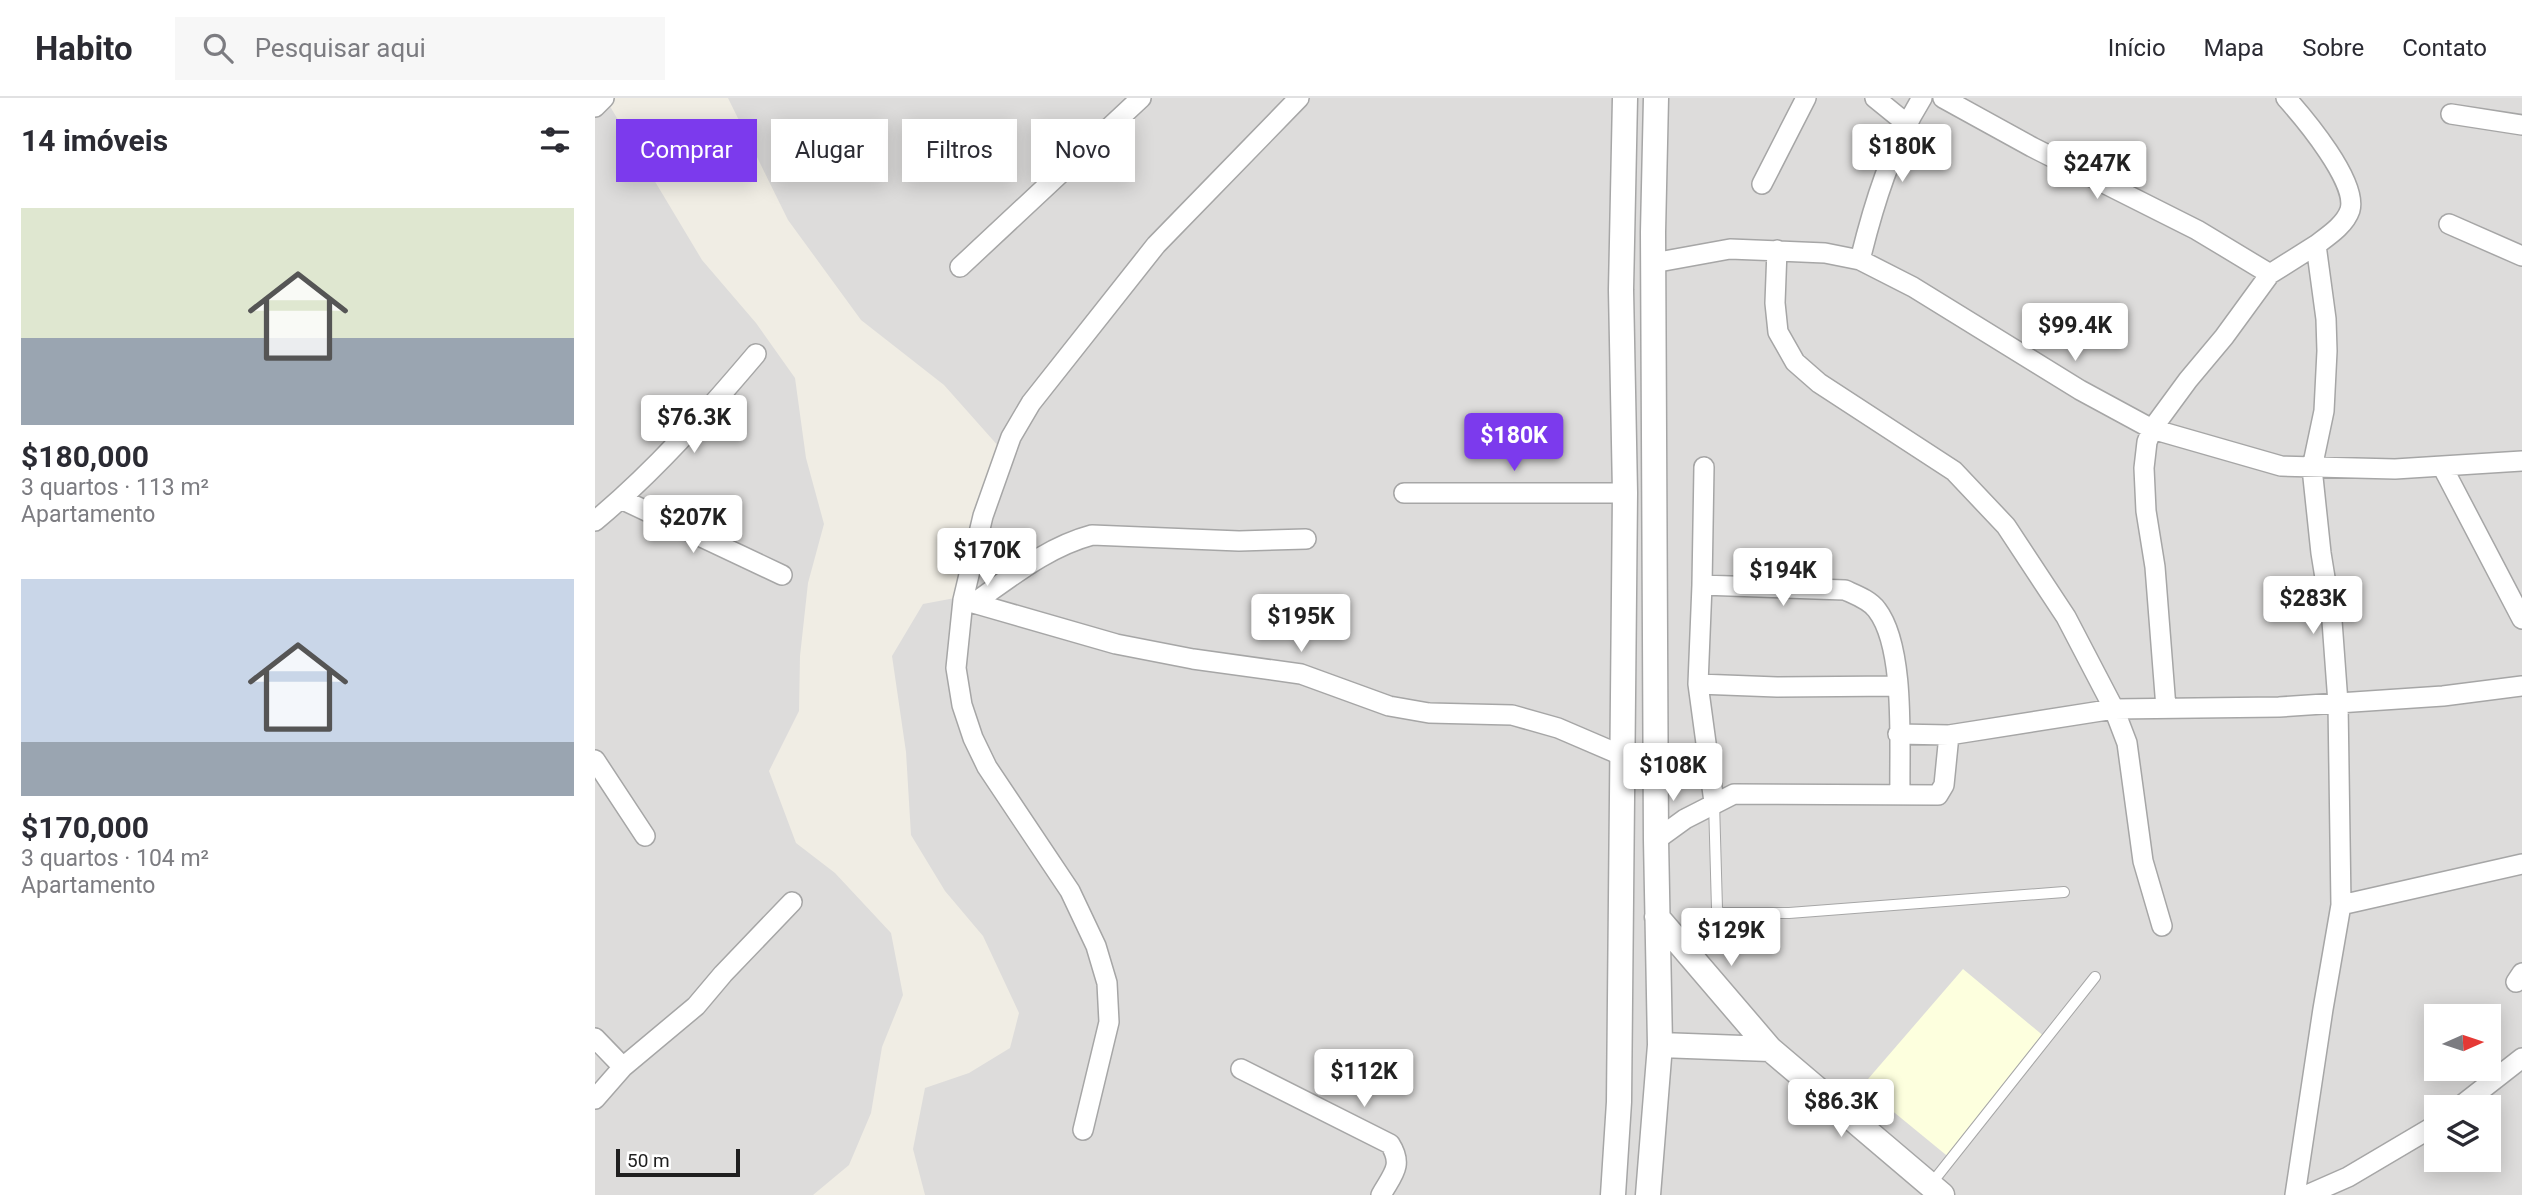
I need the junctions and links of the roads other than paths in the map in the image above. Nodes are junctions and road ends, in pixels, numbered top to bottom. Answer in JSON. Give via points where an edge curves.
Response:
{"nodes":[{"id":1,"x":604,"y":98,"type":"edge"},
{"id":2,"x":1141,"y":98,"type":"edge"},
{"id":3,"x":1299,"y":98,"type":"edge"},
{"id":4,"x":1625,"y":98,"type":"edge"},
{"id":5,"x":1656,"y":98,"type":"edge"},
{"id":6,"x":1806,"y":98,"type":"edge"},
{"id":7,"x":1874,"y":98,"type":"edge"},
{"id":8,"x":1922,"y":98,"type":"edge"},
{"id":9,"x":1943,"y":98,"type":"edge"},
{"id":10,"x":2286,"y":98,"type":"edge"},
{"id":11,"x":595,"y":107,"type":"edge"},
{"id":12,"x":2451,"y":114,"type":"dead end"},
{"id":13,"x":1907,"y":124,"type":"junction"},
{"id":14,"x":2522,"y":125,"type":"edge"},
{"id":15,"x":1762,"y":184,"type":"dead end"},
{"id":16,"x":2449,"y":224,"type":"dead end"},
{"id":17,"x":2316,"y":245,"type":"junction"},
{"id":18,"x":1777,"y":250,"type":"junction"},
{"id":19,"x":2522,"y":256,"type":"edge"},
{"id":20,"x":1860,"y":260,"type":"junction"},
{"id":21,"x":1653,"y":264,"type":"junction"},
{"id":22,"x":960,"y":267,"type":"dead end"},
{"id":23,"x":2270,"y":274,"type":"junction"},
{"id":24,"x":756,"y":354,"type":"dead end"},
{"id":25,"x":2152,"y":429,"type":"junction"},
{"id":26,"x":2522,"y":461,"type":"edge"},
{"id":27,"x":1704,"y":467,"type":"dead end"},
{"id":28,"x":2312,"y":468,"type":"junction"},
{"id":29,"x":2443,"y":468,"type":"junction"},
{"id":30,"x":1404,"y":493,"type":"dead end"},
{"id":31,"x":1625,"y":493,"type":"junction"},
{"id":32,"x":621,"y":499,"type":"junction"},
{"id":33,"x":595,"y":521,"type":"edge"},
{"id":34,"x":1306,"y":539,"type":"dead end"},
{"id":35,"x":782,"y":575,"type":"dead end"},
{"id":36,"x":1702,"y":585,"type":"junction"},
{"id":37,"x":969,"y":601,"type":"junction"},
{"id":38,"x":2522,"y":619,"type":"edge"},
{"id":39,"x":1698,"y":684,"type":"junction"},
{"id":40,"x":1898,"y":685,"type":"junction"},
{"id":41,"x":2522,"y":686,"type":"edge"},
{"id":42,"x":2338,"y":703,"type":"junction"},
{"id":43,"x":2166,"y":708,"type":"junction"},
{"id":44,"x":2115,"y":709,"type":"junction"},
{"id":45,"x":1898,"y":734,"type":"junction"},
{"id":46,"x":1949,"y":735,"type":"junction"},
{"id":47,"x":1621,"y":755,"type":"junction"},
{"id":48,"x":595,"y":760,"type":"edge"},
{"id":49,"x":1901,"y":793,"type":"junction"},
{"id":50,"x":1714,"y":802,"type":"junction"},
{"id":51,"x":645,"y":836,"type":"dead end"},
{"id":52,"x":1656,"y":839,"type":"junction"},
{"id":53,"x":2522,"y":864,"type":"edge"},
{"id":54,"x":2064,"y":892,"type":"dead end"},
{"id":55,"x":792,"y":902,"type":"dead end"},
{"id":56,"x":2341,"y":905,"type":"junction"},
{"id":57,"x":1657,"y":918,"type":"junction"},
{"id":58,"x":2162,"y":926,"type":"dead end"},
{"id":59,"x":2095,"y":978,"type":"dead end"},
{"id":60,"x":595,"y":1038,"type":"edge"},
{"id":61,"x":1660,"y":1045,"type":"junction"},
{"id":62,"x":1770,"y":1048,"type":"junction"},
{"id":63,"x":2522,"y":1058,"type":"edge"},
{"id":64,"x":623,"y":1067,"type":"junction"},
{"id":65,"x":1241,"y":1069,"type":"dead end"},
{"id":66,"x":2475,"y":1095,"type":"edge"},
{"id":67,"x":595,"y":1099,"type":"edge"},
{"id":68,"x":1083,"y":1130,"type":"dead end"},
{"id":69,"x":2424,"y":1132,"type":"edge"},
{"id":70,"x":1937,"y":1190,"type":"edge"},
{"id":71,"x":1381,"y":1195,"type":"edge"},
{"id":72,"x":1613,"y":1195,"type":"edge"},
{"id":73,"x":1648,"y":1195,"type":"edge"},
{"id":74,"x":2295,"y":1195,"type":"edge"},
{"id":75,"x":2307,"y":1195,"type":"edge"}],
"edges":[{"from":1,"to":11,"type":"street"},
{"from":2,"to":22,"type":"street"},
{"from":3,"to":37,"type":"street","via":[[1156,245],[1031,403],[1011,437],[983,516]]},
{"from":4,"to":31,"type":"street","via":[[1621,290]]},
{"from":5,"to":21,"type":"street"},
{"from":6,"to":15,"type":"street"},
{"from":7,"to":13,"type":"street"},
{"from":8,"to":13,"type":"street"},
{"from":9,"to":23,"type":"street","via":[[2197,230]]},
{"from":10,"to":17,"type":"street","via":[[2332,154],[2350,195],[2350,210],[2338,228]]},
{"from":12,"to":14,"type":"street"},
{"from":13,"to":20,"type":"street","via":[[1887,167]]},
{"from":16,"to":19,"type":"street"},
{"from":17,"to":23,"type":"street"},
{"from":17,"to":28,"type":"street","via":[[2327,351],[2324,411]]},
{"from":18,"to":20,"type":"street"},
{"from":18,"to":21,"type":"street","via":[[1730,249]]},
{"from":18,"to":44,"type":"street","via":[[1779,332],[1795,362],[1819,383],[1954,471],[2006,526],[2066,617]]},
{"from":20,"to":25,"type":"street"},
{"from":21,"to":52,"type":"street"},
{"from":23,"to":25,"type":"street"},
{"from":24,"to":32,"type":"street","via":[[701,419]]},
{"from":25,"to":28,"type":"street","via":[[2281,466]]},
{"from":25,"to":43,"type":"street","via":[[2144,468],[2146,511]]},
{"from":26,"to":29,"type":"street"},
{"from":27,"to":36,"type":"street"},
{"from":28,"to":29,"type":"street"},
{"from":28,"to":42,"type":"street"},
{"from":29,"to":38,"type":"street"},
{"from":30,"to":31,"type":"street"},
{"from":31,"to":47,"type":"street"},
{"from":32,"to":33,"type":"street"},
{"from":32,"to":35,"type":"street"},
{"from":34,"to":37,"type":"street","via":[[1091,535],[1042,555]]},
{"from":36,"to":39,"type":"street"},
{"from":36,"to":40,"type":"street","via":[[1845,590],[1863,598],[1885,624]]},
{"from":37,"to":47,"type":"street","via":[[1116,644],[1301,674],[1389,706],[1429,713],[1512,715],[1558,728]]},
{"from":37,"to":68,"type":"street","via":[[956,668],[973,738],[987,767],[1070,891],[1096,946],[1107,984],[1109,1022]]},
{"from":39,"to":40,"type":"street"},
{"from":39,"to":50,"type":"street"},
{"from":40,"to":45,"type":"street"},
{"from":41,"to":42,"type":"street"},
{"from":42,"to":43,"type":"street"},
{"from":42,"to":56,"type":"street"},
{"from":43,"to":44,"type":"street"},
{"from":44,"to":46,"type":"street"},
{"from":44,"to":58,"type":"street","via":[[2127,743],[2143,861]]},
{"from":45,"to":46,"type":"street"},
{"from":45,"to":49,"type":"street"},
{"from":46,"to":49,"type":"street","via":[[1944,785],[1938,795]]},
{"from":47,"to":72,"type":"street","via":[[1619,1102]]},
{"from":48,"to":51,"type":"street"},
{"from":49,"to":50,"type":"street","via":[[1734,794]]},
{"from":50,"to":52,"type":"street"},
{"from":50,"to":54,"type":"lane","via":[[1720,913],[1789,913]]},
{"from":52,"to":57,"type":"street"},
{"from":53,"to":56,"type":"street"},
{"from":55,"to":64,"type":"street","via":[[696,1006]]},
{"from":56,"to":74,"type":"street"},
{"from":57,"to":61,"type":"street"},
{"from":57,"to":62,"type":"street"},
{"from":59,"to":70,"type":"lane"},
{"from":60,"to":64,"type":"street"},
{"from":61,"to":62,"type":"street"},
{"from":61,"to":73,"type":"street"},
{"from":62,"to":70,"type":"street"},
{"from":63,"to":66,"type":"street"},
{"from":64,"to":67,"type":"street"},
{"from":65,"to":71,"type":"street","via":[[1390,1144],[1397,1155],[1397,1168]]},
{"from":69,"to":75,"type":"street","via":[[2359,1172]]}]}
